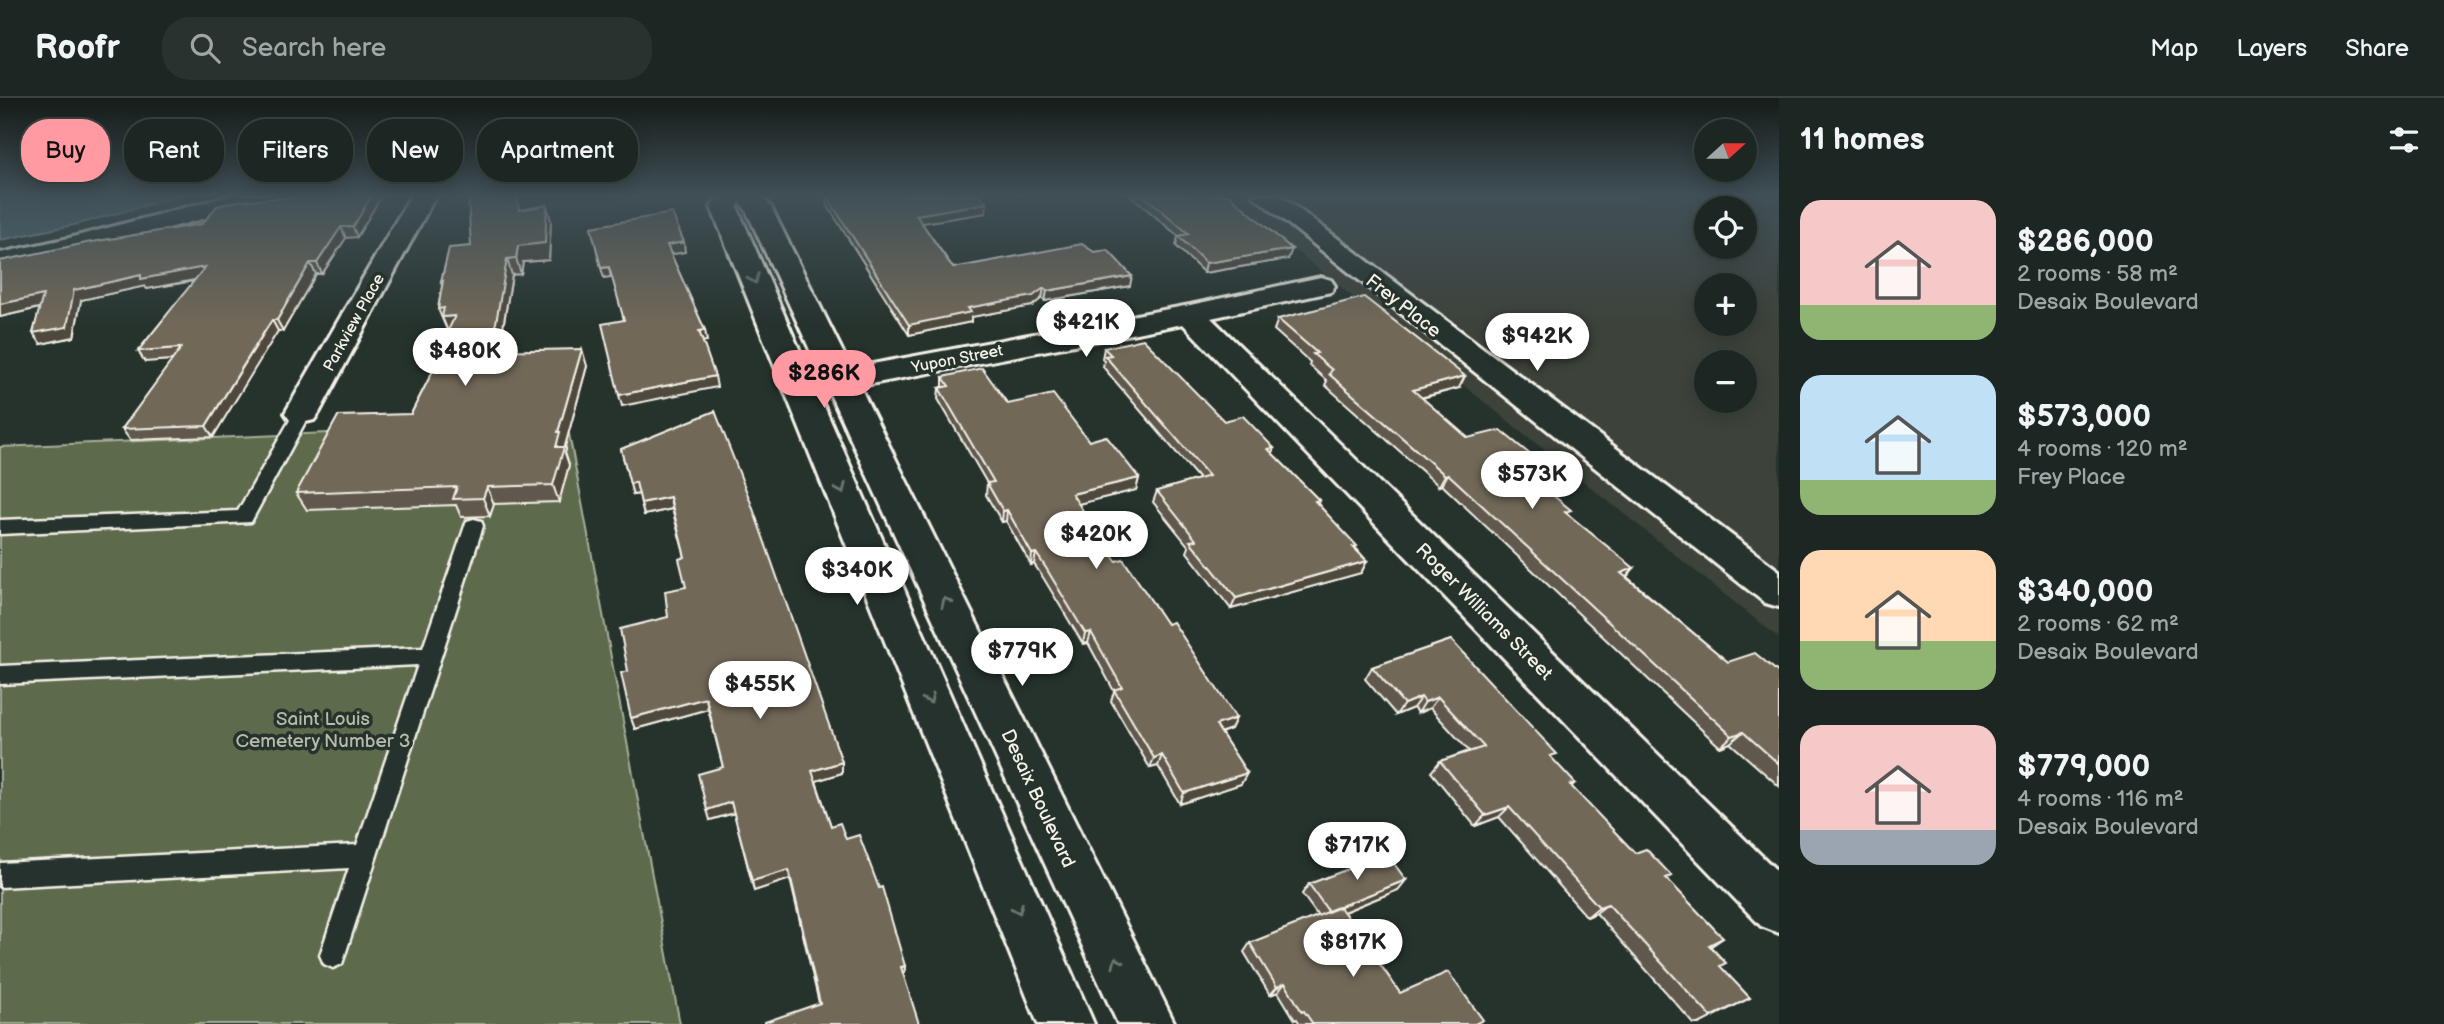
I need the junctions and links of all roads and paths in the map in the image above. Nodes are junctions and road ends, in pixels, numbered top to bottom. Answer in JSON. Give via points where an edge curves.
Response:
{"nodes":[{"id":1,"x":100,"y":238,"type":"edge"},
{"id":2,"x":400,"y":238,"type":"edge"},
{"id":3,"x":736,"y":238,"type":"edge"},
{"id":4,"x":773,"y":238,"type":"edge"},
{"id":5,"x":1320,"y":238,"type":"edge"},
{"id":6,"x":0,"y":261,"type":"edge"},
{"id":7,"x":1321,"y":286,"type":"dead end"},
{"id":8,"x":1190,"y":314,"type":"junction"},
{"id":9,"x":840,"y":380,"type":"junction"},
{"id":10,"x":799,"y":387,"type":"junction"},
{"id":11,"x":302,"y":413,"type":"joint"},
{"id":12,"x":474,"y":526,"type":"dead end"},
{"id":13,"x":0,"y":527,"type":"edge"},
{"id":14,"x":1779,"y":592,"type":"edge"},
{"id":15,"x":432,"y":656,"type":"junction"},
{"id":16,"x":0,"y":675,"type":"edge"},
{"id":17,"x":365,"y":856,"type":"junction"},
{"id":18,"x":0,"y":875,"type":"edge"},
{"id":19,"x":1779,"y":908,"type":"edge"},
{"id":20,"x":333,"y":955,"type":"dead end"},
{"id":21,"x":1066,"y":1024,"type":"edge"},
{"id":22,"x":1147,"y":1024,"type":"edge"}],
"edges":[{"from":1,"to":6,"type":"street"},
{"from":2,"to":11,"type":"street","name":"Parkview Place"},
{"from":3,"to":10,"type":"street","one_way":true},
{"from":4,"to":9,"type":"street","name":"Desaix Boulevard"},
{"from":5,"to":14,"type":"street","name":"Frey Place"},
{"from":7,"to":8,"type":"street","name":"Yupon Street"},
{"from":8,"to":9,"type":"street","name":"Yupon Street"},
{"from":8,"to":19,"type":"street","name":"Roger Williams Street"},
{"from":9,"to":10,"type":"street","name":"Yupon Street"},
{"from":22,"to":9,"type":"street","name":"Desaix Boulevard","one_way":true},
{"from":10,"to":21,"type":"street","one_way":true},
{"from":11,"to":13,"type":"lane","via":[[244,517]]},
{"from":12,"to":15,"type":"lane"},
{"from":15,"to":16,"type":"lane"},
{"from":15,"to":17,"type":"lane"},
{"from":17,"to":18,"type":"lane"},
{"from":17,"to":20,"type":"lane"}]}
